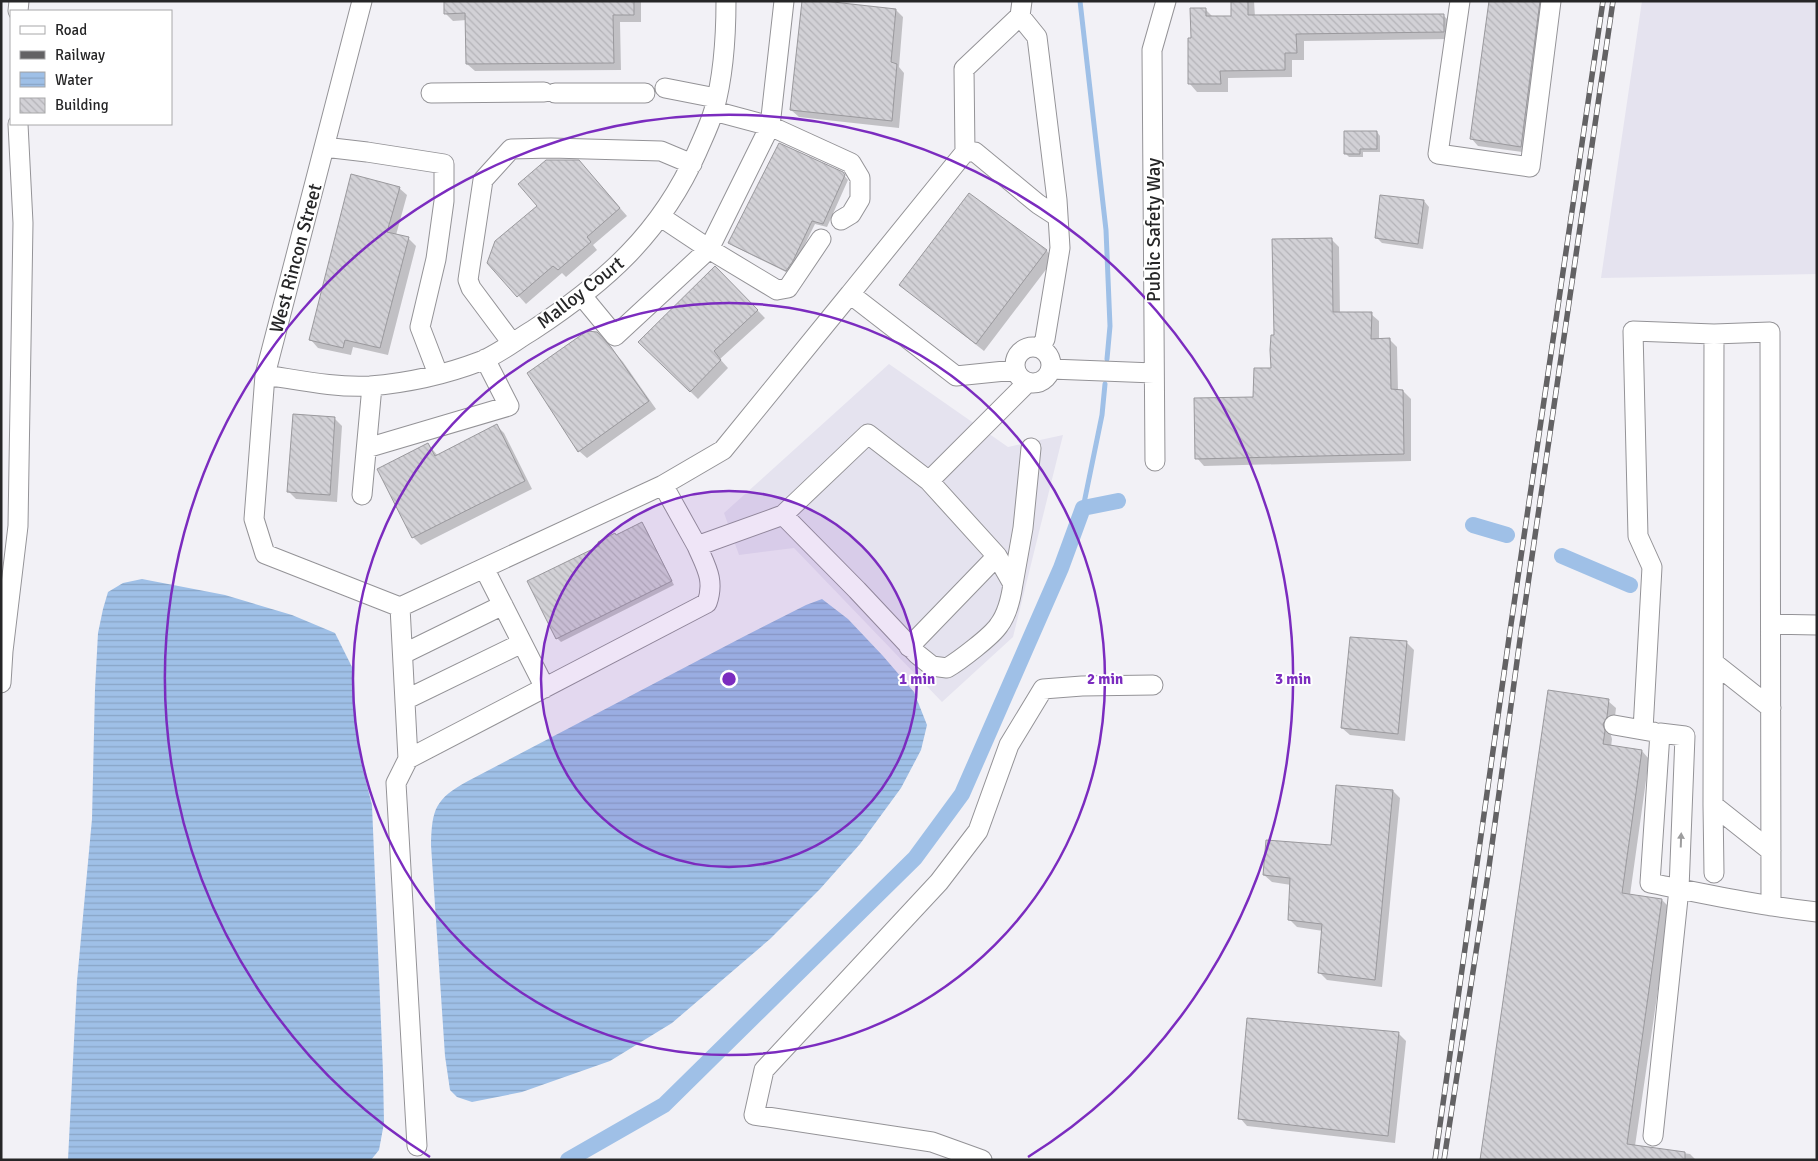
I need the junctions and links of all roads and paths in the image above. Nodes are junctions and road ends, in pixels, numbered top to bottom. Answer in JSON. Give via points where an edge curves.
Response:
{"nodes":[{"id":1,"x":362,"y":1,"type":"edge"},
{"id":2,"x":726,"y":1,"type":"edge"},
{"id":3,"x":784,"y":1,"type":"edge"},
{"id":4,"x":1166,"y":1,"type":"edge"},
{"id":5,"x":1460,"y":1,"type":"edge"},
{"id":6,"x":1551,"y":1,"type":"edge"},
{"id":7,"x":1021,"y":9,"type":"edge"},
{"id":8,"x":665,"y":88,"type":"dead end"},
{"id":9,"x":645,"y":93,"type":"dead end"},
{"id":10,"x":431,"y":94,"type":"dead end"},
{"id":11,"x":715,"y":104,"type":"junction"},
{"id":12,"x":18,"y":125,"type":"edge"},
{"id":13,"x":770,"y":126,"type":"junction"},
{"id":14,"x":324,"y":147,"type":"junction"},
{"id":15,"x":965,"y":152,"type":"junction"},
{"id":16,"x":692,"y":164,"type":"junction"},
{"id":17,"x":1058,"y":216,"type":"junction"},
{"id":18,"x":661,"y":217,"type":"junction"},
{"id":19,"x":842,"y":220,"type":"dead end"},
{"id":20,"x":821,"y":239,"type":"dead end"},
{"id":21,"x":709,"y":249,"type":"junction"},
{"id":22,"x":850,"y":294,"type":"junction"},
{"id":23,"x":582,"y":296,"type":"junction"},
{"id":24,"x":1714,"y":334,"type":"junction"},
{"id":25,"x":512,"y":343,"type":"junction"},
{"id":26,"x":1040,"y":348,"type":"junction"},
{"id":27,"x":485,"y":359,"type":"junction"},
{"id":28,"x":1050,"y":369,"type":"junction"},
{"id":29,"x":1154,"y":373,"type":"junction"},
{"id":30,"x":438,"y":374,"type":"junction"},
{"id":31,"x":265,"y":375,"type":"junction"},
{"id":32,"x":1021,"y":376,"type":"junction"},
{"id":33,"x":372,"y":386,"type":"junction"},
{"id":34,"x":366,"y":448,"type":"junction"},
{"id":35,"x":1031,"y":448,"type":"dead end"},
{"id":36,"x":1155,"y":461,"type":"dead end"},
{"id":37,"x":929,"y":481,"type":"junction"},
{"id":38,"x":663,"y":485,"type":"junction"},
{"id":39,"x":362,"y":495,"type":"dead end"},
{"id":40,"x":782,"y":515,"type":"junction"},
{"id":41,"x":697,"y":546,"type":"junction"},
{"id":42,"x":997,"y":556,"type":"junction"},
{"id":43,"x":484,"y":568,"type":"junction"},
{"id":44,"x":1013,"y":584,"type":"junction"},
{"id":45,"x":503,"y":605,"type":"junction"},
{"id":46,"x":400,"y":607,"type":"junction"},
{"id":47,"x":1771,"y":624,"type":"junction"},
{"id":48,"x":1817,"y":624,"type":"edge"},
{"id":49,"x":522,"y":643,"type":"junction"},
{"id":50,"x":909,"y":647,"type":"junction"},
{"id":51,"x":404,"y":654,"type":"junction"},
{"id":52,"x":1714,"y":663,"type":"junction"},
{"id":53,"x":1,"y":684,"type":"edge"},
{"id":54,"x":1153,"y":686,"type":"dead end"},
{"id":55,"x":545,"y":688,"type":"junction"},
{"id":56,"x":406,"y":700,"type":"junction"},
{"id":57,"x":1771,"y":708,"type":"junction"},
{"id":58,"x":1614,"y":725,"type":"dead end"},
{"id":59,"x":1654,"y":735,"type":"junction"},
{"id":60,"x":408,"y":759,"type":"junction"},
{"id":61,"x":1713,"y":805,"type":"junction"},
{"id":62,"x":1771,"y":851,"type":"junction"},
{"id":63,"x":1714,"y":873,"type":"dead end"},
{"id":64,"x":1679,"y":889,"type":"junction"},
{"id":65,"x":1772,"y":906,"type":"junction"},
{"id":66,"x":1817,"y":912,"type":"edge"},
{"id":67,"x":1654,"y":1136,"type":"dead end"},
{"id":68,"x":418,"y":1146,"type":"dead end"},
{"id":69,"x":982,"y":1160,"type":"edge"}],
"edges":[{"from":1,"to":14,"type":"street","name":"West Rincon Street"},
{"from":2,"to":11,"type":"street","name":"Malloy Court","via":[[724,54]]},
{"from":3,"to":13,"type":"street"},
{"from":4,"to":29,"type":"street","name":"Public Safety Way","via":[[1152,50]]},
{"from":5,"to":6,"type":"street","via":[[1438,154],[1530,167]]},
{"from":7,"to":15,"type":"street","via":[[964,69]]},
{"from":7,"to":17,"type":"street","via":[[1038,37]]},
{"from":8,"to":11,"type":"street"},
{"from":9,"to":10,"type":"street"},
{"from":11,"to":13,"type":"street"},
{"from":11,"to":16,"type":"street","name":"Malloy Court"},
{"from":12,"to":53,"type":"street","via":[[22,223],[18,526]]},
{"from":13,"to":19,"type":"street","via":[[851,163],[860,178],[860,199],[851,214]]},
{"from":13,"to":21,"type":"street"},
{"from":14,"to":30,"type":"street","via":[[444,164],[444,200],[436,258],[420,327]]},
{"from":14,"to":31,"type":"street","name":"West Rincon Street"},
{"from":15,"to":17,"type":"street","via":[[975,152],[1038,204]]},
{"from":15,"to":22,"type":"street"},
{"from":16,"to":18,"type":"street","name":"Malloy Court"},
{"from":16,"to":25,"type":"street","via":[[661,151],[511,149],[483,180],[468,280]]},
{"from":17,"to":26,"type":"street","via":[[1060,248],[1045,339]]},
{"from":18,"to":21,"type":"street"},
{"from":18,"to":23,"type":"street","name":"Malloy Court","via":[[646,237]]},
{"from":20,"to":21,"type":"street","via":[[788,288],[777,290]]},
{"from":21,"to":23,"type":"street","via":[[615,336]]},
{"from":22,"to":32,"type":"street","via":[[956,376]]},
{"from":22,"to":38,"type":"street","via":[[723,450]]},
{"from":23,"to":25,"type":"street","name":"Malloy Court"},
{"from":24,"to":47,"type":"street","via":[[1770,332]]},
{"from":24,"to":52,"type":"street"},
{"from":24,"to":59,"type":"street","via":[[1633,331],[1638,536],[1652,567]]},
{"from":25,"to":27,"type":"street","name":"Malloy Court"},
{"from":26,"to":28,"type":"street","via":[[1049,357]]},
{"from":26,"to":32,"type":"street","via":[[1029,347],[1019,353],[1016,358]]},
{"from":27,"to":30,"type":"street","name":"Malloy Court"},
{"from":27,"to":34,"type":"street","via":[[509,406]]},
{"from":28,"to":29,"type":"street"},
{"from":28,"to":32,"type":"street","via":[[1039,383]]},
{"from":29,"to":36,"type":"street","name":"Public Safety Way"},
{"from":30,"to":33,"type":"street","name":"Malloy Court"},
{"from":31,"to":33,"type":"street","name":"Malloy Court"},
{"from":31,"to":46,"type":"street","name":"West Rincon Street","via":[[254,519],[265,554]]},
{"from":32,"to":37,"type":"street"},
{"from":33,"to":34,"type":"street"},
{"from":34,"to":39,"type":"street"},
{"from":35,"to":44,"type":"street","via":[[1023,528]]},
{"from":37,"to":40,"type":"street","via":[[868,434]]},
{"from":37,"to":42,"type":"street"},
{"from":38,"to":41,"type":"street"},
{"from":38,"to":43,"type":"street"},
{"from":40,"to":41,"type":"street"},
{"from":40,"to":50,"type":"street"},
{"from":41,"to":55,"type":"street","via":[[709,574],[712,591],[707,603]]},
{"from":42,"to":44,"type":"street"},
{"from":42,"to":50,"type":"street"},
{"from":43,"to":45,"type":"street"},
{"from":43,"to":46,"type":"street"},
{"from":44,"to":50,"type":"street","via":[[1010,602],[999,626],[957,663],[947,668],[932,666]]},
{"from":45,"to":49,"type":"street"},
{"from":45,"to":51,"type":"street"},
{"from":46,"to":51,"type":"street"},
{"from":47,"to":48,"type":"street"},
{"from":47,"to":57,"type":"street"},
{"from":49,"to":55,"type":"street"},
{"from":49,"to":56,"type":"street"},
{"from":51,"to":56,"type":"street"},
{"from":52,"to":57,"type":"street"},
{"from":52,"to":61,"type":"street"},
{"from":54,"to":69,"type":"street","via":[[1043,689],[1010,744],[978,831],[939,882],[764,1070],[754,1115],[932,1142]]},
{"from":55,"to":60,"type":"street"},
{"from":56,"to":60,"type":"street"},
{"from":57,"to":62,"type":"street"},
{"from":58,"to":59,"type":"street"},
{"from":59,"to":64,"type":"street","via":[[1650,883]]},
{"from":64,"to":59,"type":"street","one_way":true,"via":[[1685,736]]},
{"from":60,"to":68,"type":"street","via":[[396,783]]},
{"from":61,"to":62,"type":"street"},
{"from":61,"to":63,"type":"street"},
{"from":62,"to":65,"type":"street"},
{"from":64,"to":65,"type":"street"},
{"from":64,"to":67,"type":"street"},
{"from":65,"to":66,"type":"street"}]}
